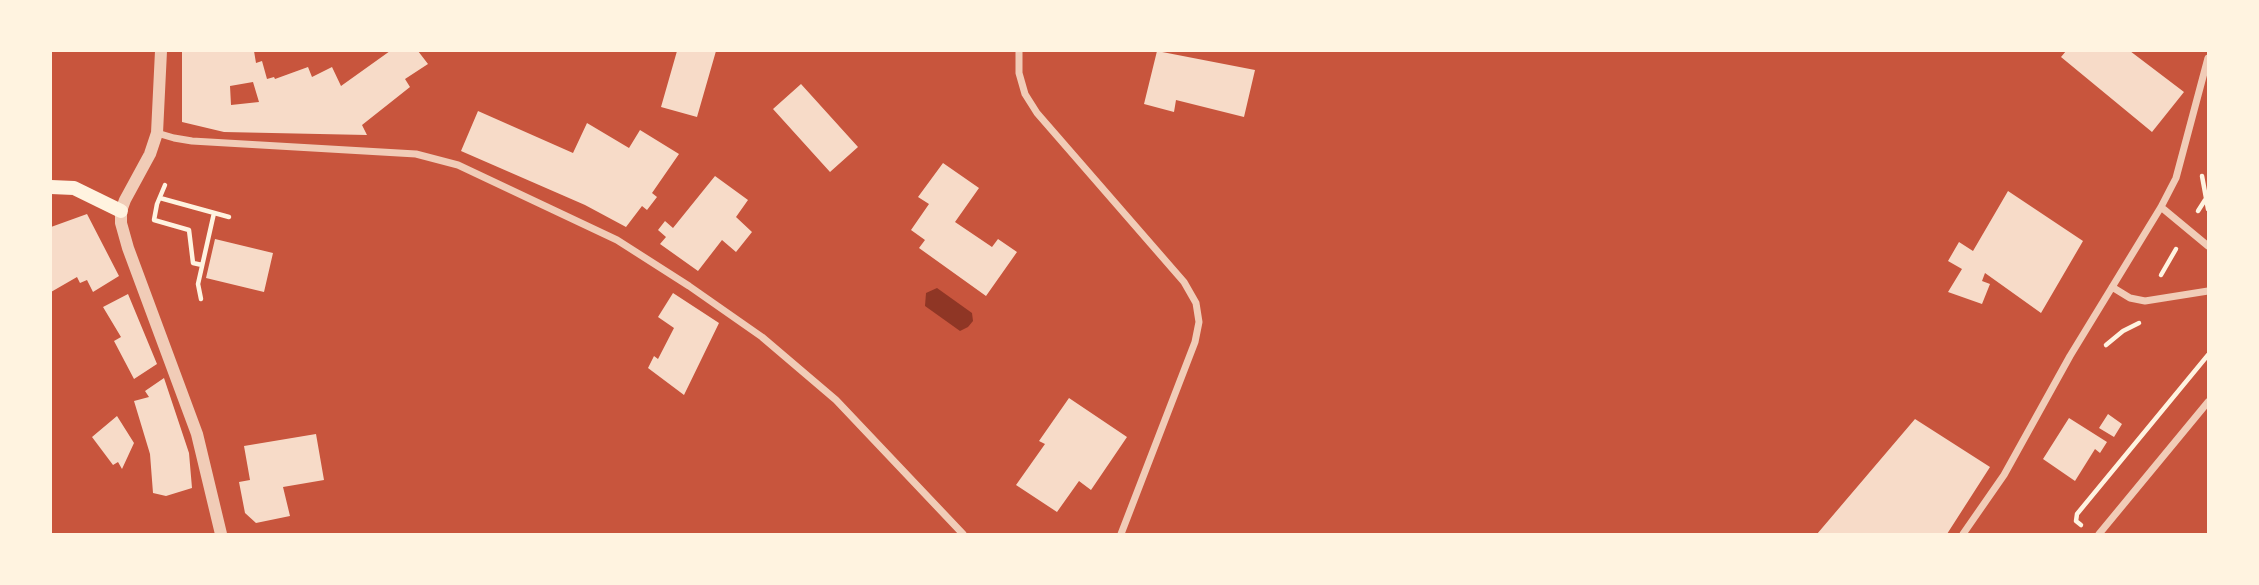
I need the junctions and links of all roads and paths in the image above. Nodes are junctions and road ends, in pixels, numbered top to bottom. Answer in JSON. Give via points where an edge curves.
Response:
{"nodes":[{"id":1,"x":161,"y":51,"type":"edge"},
{"id":2,"x":1019,"y":51,"type":"edge"},
{"id":3,"x":2208,"y":58,"type":"edge"},
{"id":4,"x":158,"y":133,"type":"junction"},
{"id":5,"x":167,"y":180,"type":"dead end"},
{"id":6,"x":51,"y":187,"type":"edge"},
{"id":7,"x":152,"y":196,"type":"dead end"},
{"id":8,"x":160,"y":198,"type":"junction"},
{"id":9,"x":2205,"y":200,"type":"dead end"},
{"id":10,"x":2161,"y":207,"type":"junction"},
{"id":11,"x":121,"y":211,"type":"junction"},
{"id":12,"x":214,"y":213,"type":"junction"},
{"id":13,"x":229,"y":217,"type":"dead end"},
{"id":14,"x":2188,"y":229,"type":"junction"},
{"id":15,"x":2208,"y":246,"type":"edge"},
{"id":16,"x":202,"y":265,"type":"junction"},
{"id":17,"x":2112,"y":287,"type":"junction"},
{"id":18,"x":2208,"y":291,"type":"edge"},
{"id":19,"x":201,"y":299,"type":"dead end"},
{"id":20,"x":2145,"y":301,"type":"junction"},
{"id":21,"x":2145,"y":321,"type":"dead end"},
{"id":22,"x":2135,"y":325,"type":"junction"},
{"id":23,"x":2208,"y":355,"type":"edge"},
{"id":24,"x":2070,"y":356,"type":"junction"},
{"id":25,"x":2208,"y":402,"type":"edge"},
{"id":26,"x":2085,"y":527,"type":"dead end"},
{"id":27,"x":221,"y":534,"type":"edge"},
{"id":28,"x":963,"y":534,"type":"edge"},
{"id":29,"x":1121,"y":534,"type":"edge"},
{"id":30,"x":1963,"y":534,"type":"edge"},
{"id":31,"x":2099,"y":534,"type":"edge"}],
"edges":[{"from":1,"to":4,"type":"street"},
{"from":2,"to":29,"type":"street","via":[[1025,94],[1037,113],[1184,282],[1196,303],[1199,323],[1195,342]]},
{"from":3,"to":10,"type":"street","via":[[2176,178]]},
{"from":4,"to":11,"type":"street"},
{"from":4,"to":28,"type":"street","via":[[192,141],[416,154],[458,165],[617,240],[762,337],[836,400]]},
{"from":5,"to":8,"type":"path"},
{"from":6,"to":11,"type":"main road","via":[[74,188]]},
{"from":7,"to":8,"type":"path"},
{"from":8,"to":12,"type":"path"},
{"from":8,"to":16,"type":"path","via":[[154,220],[188,230],[193,263]]},
{"from":9,"to":14,"type":"path"},
{"from":10,"to":14,"type":"street"},
{"from":10,"to":17,"type":"street"},
{"from":11,"to":27,"type":"street","via":[[128,248],[197,434]]},
{"from":12,"to":13,"type":"path"},
{"from":12,"to":16,"type":"path"},
{"from":14,"to":15,"type":"street"},
{"from":14,"to":20,"type":"path"},
{"from":16,"to":19,"type":"path"},
{"from":17,"to":20,"type":"street"},
{"from":17,"to":24,"type":"street"},
{"from":18,"to":20,"type":"street"},
{"from":20,"to":22,"type":"path"},
{"from":21,"to":22,"type":"path"},
{"from":22,"to":24,"type":"path","via":[[2108,342],[2088,363]]},
{"from":23,"to":26,"type":"path","via":[[2077,514],[2076,521]]},
{"from":24,"to":30,"type":"street","via":[[2004,475]]},
{"from":25,"to":31,"type":"street"}]}
